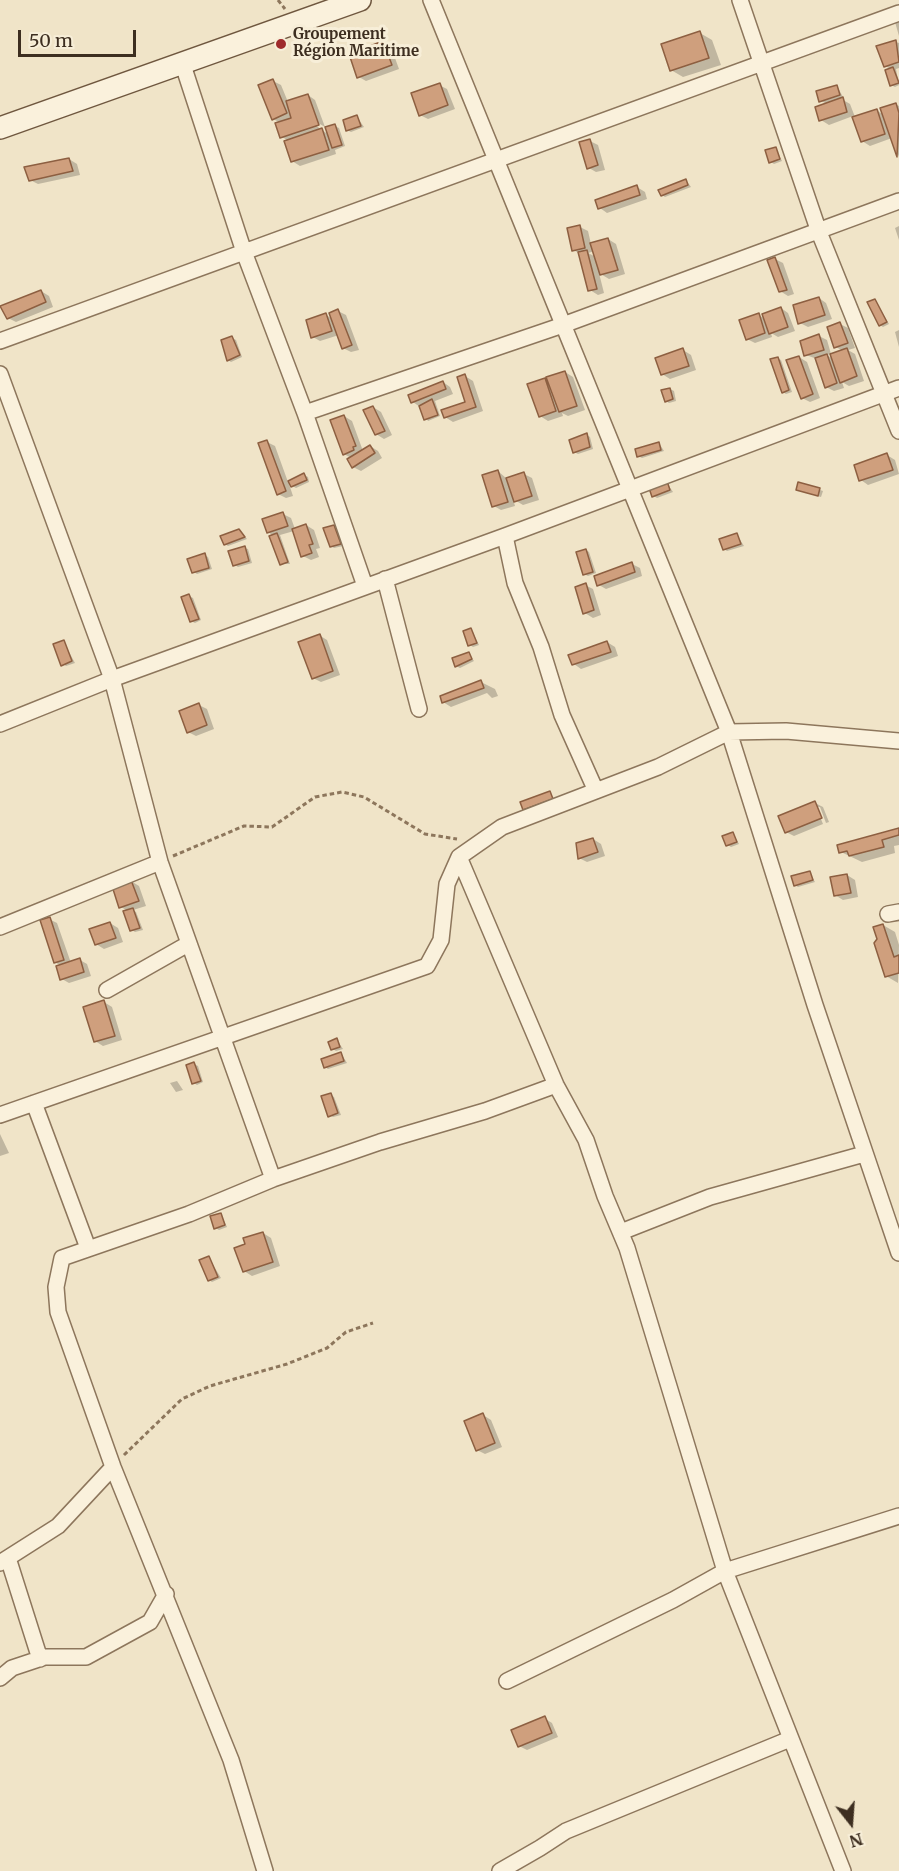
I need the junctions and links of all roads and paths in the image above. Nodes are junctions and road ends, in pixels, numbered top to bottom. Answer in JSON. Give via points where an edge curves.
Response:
{"nodes":[{"id":1,"x":360,"y":0,"type":"edge"},
{"id":2,"x":431,"y":0,"type":"edge"},
{"id":3,"x":740,"y":0,"type":"edge"},
{"id":4,"x":899,"y":13,"type":"edge"},
{"id":5,"x":182,"y":63,"type":"junction"},
{"id":6,"x":761,"y":63,"type":"junction"},
{"id":7,"x":0,"y":128,"type":"edge"},
{"id":8,"x":496,"y":160,"type":"junction"},
{"id":9,"x":899,"y":201,"type":"edge"},
{"id":10,"x":819,"y":232,"type":"junction"},
{"id":11,"x":244,"y":252,"type":"junction"},
{"id":12,"x":563,"y":325,"type":"junction"},
{"id":13,"x":0,"y":341,"type":"edge"},
{"id":14,"x":0,"y":374,"type":"edge"},
{"id":15,"x":899,"y":388,"type":"edge"},
{"id":16,"x":883,"y":394,"type":"junction"},
{"id":17,"x":305,"y":413,"type":"junction"},
{"id":18,"x":899,"y":431,"type":"edge"},
{"id":19,"x":630,"y":490,"type":"junction"},
{"id":20,"x":505,"y":536,"type":"junction"},
{"id":21,"x":385,"y":579,"type":"junction"},
{"id":22,"x":365,"y":586,"type":"junction"},
{"id":23,"x":112,"y":678,"type":"junction"},
{"id":24,"x":419,"y":709,"type":"dead end"},
{"id":25,"x":0,"y":724,"type":"edge"},
{"id":26,"x":729,"y":732,"type":"junction"},
{"id":27,"x":899,"y":741,"type":"edge"},
{"id":28,"x":596,"y":791,"type":"junction"},
{"id":29,"x":480,"y":842,"type":"junction"},
{"id":30,"x":459,"y":857,"type":"junction"},
{"id":31,"x":160,"y":862,"type":"junction"},
{"id":32,"x":0,"y":927,"type":"edge"},
{"id":33,"x":188,"y":944,"type":"junction"},
{"id":34,"x":107,"y":990,"type":"dead end"},
{"id":35,"x":221,"y":1037,"type":"junction"},
{"id":36,"x":556,"y":1084,"type":"junction"},
{"id":37,"x":34,"y":1103,"type":"junction"},
{"id":38,"x":0,"y":1115,"type":"edge"},
{"id":39,"x":864,"y":1154,"type":"junction"},
{"id":40,"x":273,"y":1179,"type":"junction"},
{"id":41,"x":621,"y":1232,"type":"junction"},
{"id":42,"x":88,"y":1248,"type":"junction"},
{"id":43,"x":899,"y":1253,"type":"edge"},
{"id":44,"x":373,"y":1323,"type":"dead end"},
{"id":45,"x":112,"y":1467,"type":"junction"},
{"id":46,"x":899,"y":1516,"type":"edge"},
{"id":47,"x":4,"y":1561,"type":"edge"},
{"id":48,"x":725,"y":1571,"type":"junction"},
{"id":49,"x":166,"y":1594,"type":"junction"},
{"id":50,"x":40,"y":1659,"type":"junction"},
{"id":51,"x":0,"y":1678,"type":"edge"},
{"id":52,"x":507,"y":1682,"type":"dead end"},
{"id":53,"x":790,"y":1739,"type":"junction"},
{"id":54,"x":265,"y":1871,"type":"edge"},
{"id":55,"x":500,"y":1871,"type":"edge"},
{"id":56,"x":843,"y":1871,"type":"edge"}],
"edges":[{"from":1,"to":5,"type":"main road"},
{"from":2,"to":8,"type":"street"},
{"from":3,"to":6,"type":"street"},
{"from":4,"to":6,"type":"street"},
{"from":5,"to":7,"type":"main road"},
{"from":5,"to":11,"type":"street"},
{"from":6,"to":8,"type":"street"},
{"from":6,"to":10,"type":"street"},
{"from":8,"to":11,"type":"street"},
{"from":8,"to":12,"type":"street"},
{"from":9,"to":10,"type":"street"},
{"from":10,"to":12,"type":"street"},
{"from":10,"to":16,"type":"street"},
{"from":11,"to":13,"type":"street"},
{"from":11,"to":17,"type":"street"},
{"from":12,"to":17,"type":"street"},
{"from":12,"to":19,"type":"street"},
{"from":14,"to":23,"type":"street"},
{"from":15,"to":16,"type":"street"},
{"from":16,"to":18,"type":"street"},
{"from":16,"to":19,"type":"street"},
{"from":17,"to":22,"type":"street"},
{"from":19,"to":20,"type":"street"},
{"from":19,"to":26,"type":"street"},
{"from":20,"to":21,"type":"street"},
{"from":20,"to":28,"type":"street","via":[[515,583],[541,647],[562,715]]},
{"from":21,"to":22,"type":"street"},
{"from":21,"to":24,"type":"street"},
{"from":22,"to":23,"type":"street"},
{"from":23,"to":25,"type":"street"},
{"from":23,"to":31,"type":"street"},
{"from":26,"to":27,"type":"street","via":[[786,731]]},
{"from":26,"to":28,"type":"street","via":[[658,767]]},
{"from":26,"to":39,"type":"street"},
{"from":28,"to":29,"type":"street","via":[[502,827]]},
{"from":29,"to":30,"type":"street"},
{"from":29,"to":31,"type":"path","via":[[425,834],[364,797],[342,792],[315,797],[272,827],[244,826]]},
{"from":30,"to":35,"type":"street","via":[[447,884],[441,940],[427,966]]},
{"from":30,"to":36,"type":"street"},
{"from":31,"to":32,"type":"street"},
{"from":31,"to":33,"type":"street"},
{"from":33,"to":34,"type":"street"},
{"from":33,"to":35,"type":"street"},
{"from":35,"to":37,"type":"street"},
{"from":35,"to":40,"type":"street"},
{"from":36,"to":40,"type":"street","via":[[485,1111]]},
{"from":36,"to":41,"type":"street","via":[[586,1140]]},
{"from":37,"to":38,"type":"street"},
{"from":37,"to":42,"type":"street"},
{"from":39,"to":41,"type":"street","via":[[710,1197]]},
{"from":39,"to":43,"type":"street"},
{"from":40,"to":42,"type":"street","via":[[189,1214]]},
{"from":41,"to":48,"type":"street"},
{"from":42,"to":45,"type":"street","via":[[62,1258],[56,1287],[58,1312]]},
{"from":44,"to":45,"type":"path","via":[[346,1332],[327,1348],[307,1356],[210,1386],[182,1399]]},
{"from":45,"to":47,"type":"street","via":[[58,1526]]},
{"from":45,"to":49,"type":"street"},
{"from":46,"to":48,"type":"street"},
{"from":47,"to":50,"type":"street"},
{"from":48,"to":52,"type":"street"},
{"from":48,"to":53,"type":"street"},
{"from":49,"to":50,"type":"street","via":[[150,1622],[86,1657]]},
{"from":49,"to":54,"type":"street","via":[[231,1760]]},
{"from":50,"to":51,"type":"street","via":[[12,1668]]},
{"from":53,"to":55,"type":"street","via":[[566,1831]]},
{"from":53,"to":56,"type":"street"}]}
